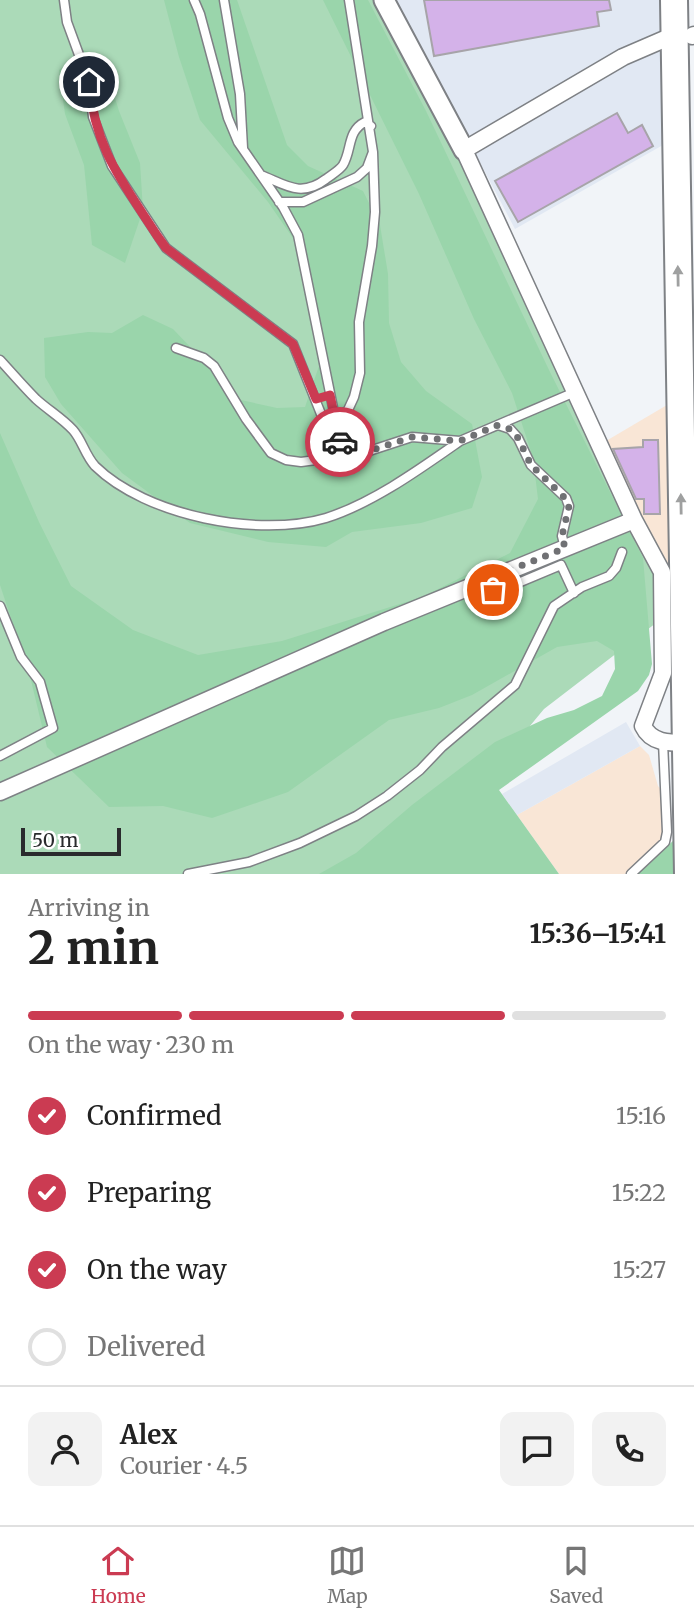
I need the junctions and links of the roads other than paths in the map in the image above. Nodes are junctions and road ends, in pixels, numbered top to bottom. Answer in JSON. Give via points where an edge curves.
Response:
{"nodes":[{"id":1,"x":64,"y":0,"type":"edge"},
{"id":2,"x":194,"y":0,"type":"edge"},
{"id":3,"x":224,"y":0,"type":"edge"},
{"id":4,"x":349,"y":0,"type":"edge"},
{"id":5,"x":384,"y":0,"type":"edge"},
{"id":6,"x":674,"y":0,"type":"edge"},
{"id":7,"x":692,"y":0,"type":"edge"},
{"id":8,"x":687,"y":35,"type":"edge"},
{"id":9,"x":371,"y":126,"type":"junction"},
{"id":10,"x":694,"y":138,"type":"edge"},
{"id":11,"x":244,"y":150,"type":"junction"},
{"id":12,"x":464,"y":150,"type":"junction"},
{"id":13,"x":373,"y":152,"type":"junction"},
{"id":14,"x":260,"y":174,"type":"junction"},
{"id":15,"x":279,"y":202,"type":"junction"},
{"id":16,"x":176,"y":348,"type":"dead end"},
{"id":17,"x":0,"y":360,"type":"edge"},
{"id":18,"x":575,"y":392,"type":"junction"},
{"id":19,"x":330,"y":395,"type":"junction"},
{"id":20,"x":316,"y":399,"type":"junction"},
{"id":21,"x":335,"y":419,"type":"junction"},
{"id":22,"x":498,"y":425,"type":"junction"},
{"id":23,"x":327,"y":429,"type":"dead end"},
{"id":24,"x":460,"y":441,"type":"junction"},
{"id":25,"x":342,"y":457,"type":"junction"},
{"id":26,"x":634,"y":520,"type":"junction"},
{"id":27,"x":565,"y":548,"type":"junction"},
{"id":28,"x":622,"y":552,"type":"dead end"},
{"id":29,"x":486,"y":580,"type":"junction"},
{"id":30,"x":574,"y":593,"type":"junction"},
{"id":31,"x":0,"y":607,"type":"edge"},
{"id":32,"x":681,"y":743,"type":"edge"},
{"id":33,"x":0,"y":756,"type":"edge"},
{"id":34,"x":0,"y":792,"type":"edge"},
{"id":35,"x":188,"y":874,"type":"edge"},
{"id":36,"x":631,"y":874,"type":"edge"},
{"id":37,"x":688,"y":874,"type":"edge"}],
"edges":[{"from":1,"to":20,"type":"lane","via":[[67,22],[89,82],[93,117],[112,166],[166,248],[293,344]]},
{"from":2,"to":11,"type":"lane","via":[[228,118]]},
{"from":3,"to":11,"type":"lane"},
{"from":4,"to":9,"type":"lane"},
{"from":5,"to":12,"type":"street"},
{"from":6,"to":8,"type":"highway"},
{"from":7,"to":8,"type":"highway"},
{"from":8,"to":10,"type":"highway"},
{"from":8,"to":12,"type":"street","via":[[623,57]]},
{"from":32,"to":8,"type":"highway","one_way":true},
{"from":9,"to":13,"type":"lane"},
{"from":9,"to":14,"type":"lane","via":[[361,123],[351,136],[343,165],[317,186],[300,191]]},
{"from":11,"to":14,"type":"lane"},
{"from":12,"to":18,"type":"street"},
{"from":13,"to":15,"type":"lane","via":[[358,177],[303,202]]},
{"from":13,"to":21,"type":"lane","via":[[375,212],[359,322],[360,373],[348,410]]},
{"from":14,"to":15,"type":"lane"},
{"from":15,"to":19,"type":"lane","via":[[298,235]]},
{"from":16,"to":25,"type":"lane","via":[[214,366],[271,453],[301,463]]},
{"from":17,"to":24,"type":"lane","via":[[74,431],[96,466],[154,504],[184,514],[256,525],[326,518],[407,477]]},
{"from":18,"to":22,"type":"lane"},
{"from":18,"to":26,"type":"street"},
{"from":19,"to":20,"type":"lane"},
{"from":19,"to":21,"type":"lane"},
{"from":20,"to":23,"type":"lane"},
{"from":21,"to":25,"type":"lane"},
{"from":22,"to":24,"type":"lane"},
{"from":22,"to":27,"type":"lane","via":[[510,429],[531,465],[566,499]]},
{"from":24,"to":25,"type":"lane","via":[[412,437]]},
{"from":26,"to":27,"type":"street"},
{"from":26,"to":32,"type":"street","via":[[662,572],[663,673],[643,726],[646,733]]},
{"from":27,"to":29,"type":"street"},
{"from":28,"to":30,"type":"lane","via":[[609,576]]},
{"from":29,"to":30,"type":"lane","via":[[499,591],[561,565]]},
{"from":29,"to":34,"type":"street"},
{"from":30,"to":35,"type":"lane","via":[[554,606],[515,685],[387,796],[300,843],[249,862]]},
{"from":31,"to":33,"type":"lane","via":[[20,657],[40,682],[53,728]]},
{"from":32,"to":36,"type":"lane","via":[[665,842]]},
{"from":32,"to":37,"type":"highway"}]}
